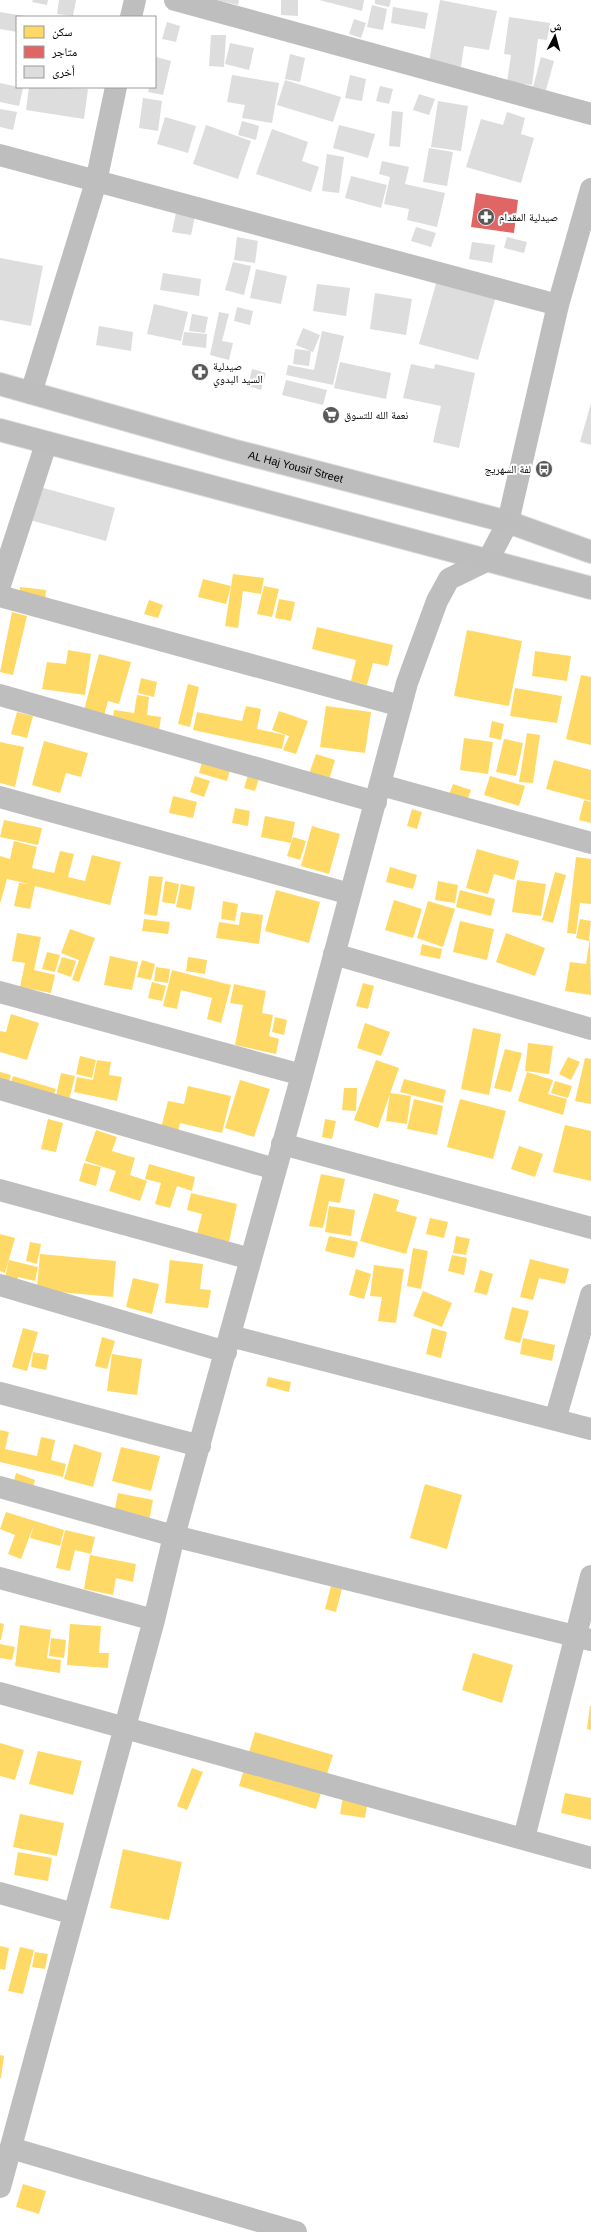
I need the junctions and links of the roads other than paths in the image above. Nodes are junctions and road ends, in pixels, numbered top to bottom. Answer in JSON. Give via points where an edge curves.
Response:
{"nodes":[{"id":1,"x":135,"y":0,"type":"edge"},
{"id":2,"x":175,"y":0,"type":"edge"},
{"id":3,"x":131,"y":16,"type":"edge"},
{"id":4,"x":116,"y":88,"type":"edge"},
{"id":5,"x":591,"y":114,"type":"edge"},
{"id":6,"x":0,"y":155,"type":"edge"},
{"id":7,"x":96,"y":182,"type":"junction"},
{"id":8,"x":591,"y":189,"type":"edge"},
{"id":9,"x":558,"y":305,"type":"junction"},
{"id":10,"x":0,"y":384,"type":"edge"},
{"id":11,"x":31,"y":393,"type":"junction"},
{"id":12,"x":0,"y":430,"type":"edge"},
{"id":13,"x":46,"y":444,"type":"junction"},
{"id":14,"x":508,"y":522,"type":"junction"},
{"id":15,"x":591,"y":552,"type":"edge"},
{"id":16,"x":488,"y":560,"type":"junction"},
{"id":17,"x":0,"y":585,"type":"edge"},
{"id":18,"x":591,"y":588,"type":"edge"},
{"id":19,"x":0,"y":596,"type":"edge"},
{"id":20,"x":0,"y":695,"type":"edge"},
{"id":21,"x":401,"y":706,"type":"junction"},
{"id":22,"x":378,"y":794,"type":"junction"},
{"id":23,"x":0,"y":797,"type":"edge"},
{"id":24,"x":591,"y":842,"type":"edge"},
{"id":25,"x":350,"y":894,"type":"junction"},
{"id":26,"x":334,"y":954,"type":"junction"},
{"id":27,"x":0,"y":992,"type":"edge"},
{"id":28,"x":591,"y":1029,"type":"edge"},
{"id":29,"x":302,"y":1075,"type":"junction"},
{"id":30,"x":0,"y":1089,"type":"edge"},
{"id":31,"x":282,"y":1144,"type":"junction"},
{"id":32,"x":276,"y":1169,"type":"junction"},
{"id":33,"x":0,"y":1190,"type":"edge"},
{"id":34,"x":591,"y":1228,"type":"edge"},
{"id":35,"x":251,"y":1259,"type":"junction"},
{"id":36,"x":0,"y":1285,"type":"edge"},
{"id":37,"x":591,"y":1295,"type":"edge"},
{"id":38,"x":228,"y":1344,"type":"junction"},
{"id":39,"x":0,"y":1393,"type":"edge"},
{"id":40,"x":555,"y":1420,"type":"junction"},
{"id":41,"x":591,"y":1429,"type":"edge"},
{"id":42,"x":200,"y":1446,"type":"junction"},
{"id":43,"x":0,"y":1487,"type":"edge"},
{"id":44,"x":174,"y":1536,"type":"junction"},
{"id":45,"x":591,"y":1576,"type":"edge"},
{"id":46,"x":0,"y":1578,"type":"edge"},
{"id":47,"x":154,"y":1620,"type":"junction"},
{"id":48,"x":584,"y":1638,"type":"edge"},
{"id":49,"x":0,"y":1693,"type":"edge"},
{"id":50,"x":125,"y":1727,"type":"junction"},
{"id":51,"x":524,"y":1838,"type":"junction"},
{"id":52,"x":591,"y":1858,"type":"edge"},
{"id":53,"x":0,"y":1894,"type":"edge"},
{"id":54,"x":74,"y":1914,"type":"junction"},
{"id":55,"x":11,"y":2148,"type":"junction"},
{"id":56,"x":0,"y":2187,"type":"edge"},
{"id":57,"x":296,"y":2232,"type":"edge"}],
"edges":[{"from":1,"to":3,"type":"street"},
{"from":2,"to":5,"type":"street"},
{"from":4,"to":7,"type":"street"},
{"from":6,"to":7,"type":"street"},
{"from":7,"to":9,"type":"street"},
{"from":7,"to":11,"type":"street"},
{"from":8,"to":9,"type":"street"},
{"from":9,"to":14,"type":"street"},
{"from":10,"to":11,"type":"main road","name":"AL Haj Yousif Street"},
{"from":11,"to":14,"type":"main road","name":"AL Haj Yousif Street","via":[[232,450]]},
{"from":12,"to":13,"type":"main road"},
{"from":13,"to":16,"type":"main road"},
{"from":13,"to":17,"type":"street"},
{"from":14,"to":15,"type":"main road","name":"AL Haj Yousif Street"},
{"from":14,"to":16,"type":"street"},
{"from":16,"to":18,"type":"main road"},
{"from":16,"to":21,"type":"street","via":[[449,579],[437,601]]},
{"from":19,"to":21,"type":"street"},
{"from":20,"to":22,"type":"street"},
{"from":21,"to":22,"type":"street"},
{"from":22,"to":24,"type":"street"},
{"from":22,"to":25,"type":"street"},
{"from":23,"to":25,"type":"street"},
{"from":25,"to":26,"type":"street"},
{"from":26,"to":28,"type":"street"},
{"from":26,"to":29,"type":"street"},
{"from":27,"to":29,"type":"street"},
{"from":29,"to":31,"type":"street"},
{"from":30,"to":32,"type":"street"},
{"from":31,"to":32,"type":"street"},
{"from":31,"to":34,"type":"street"},
{"from":32,"to":35,"type":"street"},
{"from":33,"to":35,"type":"street"},
{"from":35,"to":38,"type":"street"},
{"from":36,"to":38,"type":"street"},
{"from":37,"to":40,"type":"street"},
{"from":38,"to":40,"type":"street"},
{"from":38,"to":42,"type":"street"},
{"from":39,"to":42,"type":"street"},
{"from":40,"to":41,"type":"street"},
{"from":42,"to":44,"type":"street"},
{"from":43,"to":44,"type":"street"},
{"from":44,"to":47,"type":"street"},
{"from":44,"to":48,"type":"street"},
{"from":45,"to":48,"type":"street"},
{"from":46,"to":47,"type":"street"},
{"from":47,"to":50,"type":"street"},
{"from":48,"to":51,"type":"street"},
{"from":49,"to":50,"type":"street"},
{"from":50,"to":51,"type":"street"},
{"from":50,"to":54,"type":"street"},
{"from":51,"to":52,"type":"street"},
{"from":53,"to":54,"type":"street"},
{"from":54,"to":55,"type":"street"},
{"from":55,"to":56,"type":"street"},
{"from":55,"to":57,"type":"street"}]}
